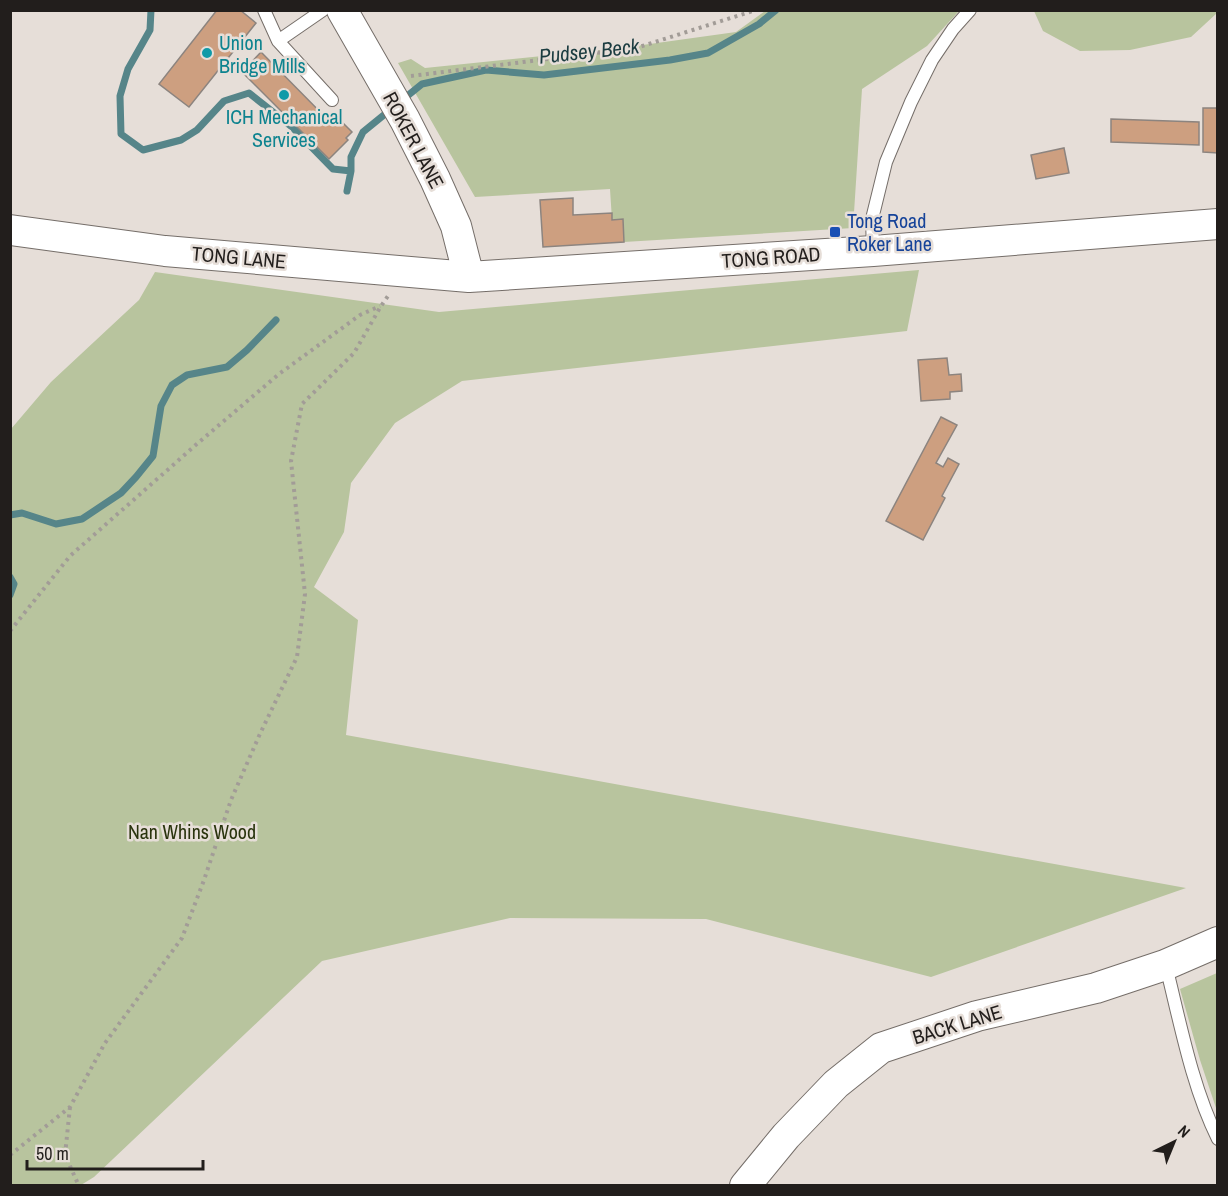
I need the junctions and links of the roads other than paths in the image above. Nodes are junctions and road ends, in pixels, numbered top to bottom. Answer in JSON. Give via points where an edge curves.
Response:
{"nodes":[{"id":1,"x":264,"y":10,"type":"edge"},
{"id":2,"x":323,"y":10,"type":"edge"},
{"id":3,"x":342,"y":10,"type":"edge"},
{"id":4,"x":970,"y":10,"type":"edge"},
{"id":5,"x":278,"y":41,"type":"junction"},
{"id":6,"x":332,"y":100,"type":"dead end"},
{"id":7,"x":1218,"y":224,"type":"edge"},
{"id":8,"x":10,"y":230,"type":"edge"},
{"id":9,"x":873,"y":250,"type":"junction"},
{"id":10,"x":469,"y":277,"type":"junction"},
{"id":11,"x":1218,"y":942,"type":"edge"},
{"id":12,"x":1165,"y":965,"type":"junction"},
{"id":13,"x":1218,"y":1138,"type":"edge"},
{"id":14,"x":745,"y":1185,"type":"edge"}],
"edges":[{"from":1,"to":5,"type":"lane"},
{"from":2,"to":5,"type":"lane"},
{"from":3,"to":10,"type":"street","name":"ROKER LANE","via":[[399,84],[405,120],[456,226]]},
{"from":4,"to":9,"type":"lane","via":[[932,60],[886,162],[872,219]]},
{"from":5,"to":6,"type":"lane"},
{"from":7,"to":9,"type":"street","name":"TONG ROAD"},
{"from":8,"to":10,"type":"street","name":"TONG LANE","via":[[165,251]]},
{"from":9,"to":10,"type":"street","name":"TONG ROAD"},
{"from":11,"to":12,"type":"street","name":"BACK LANE"},
{"from":12,"to":13,"type":"lane","via":[[1205,1110]]},
{"from":12,"to":14,"type":"street","name":"BACK LANE","via":[[1096,988],[977,1016],[881,1048],[836,1084]]}]}
